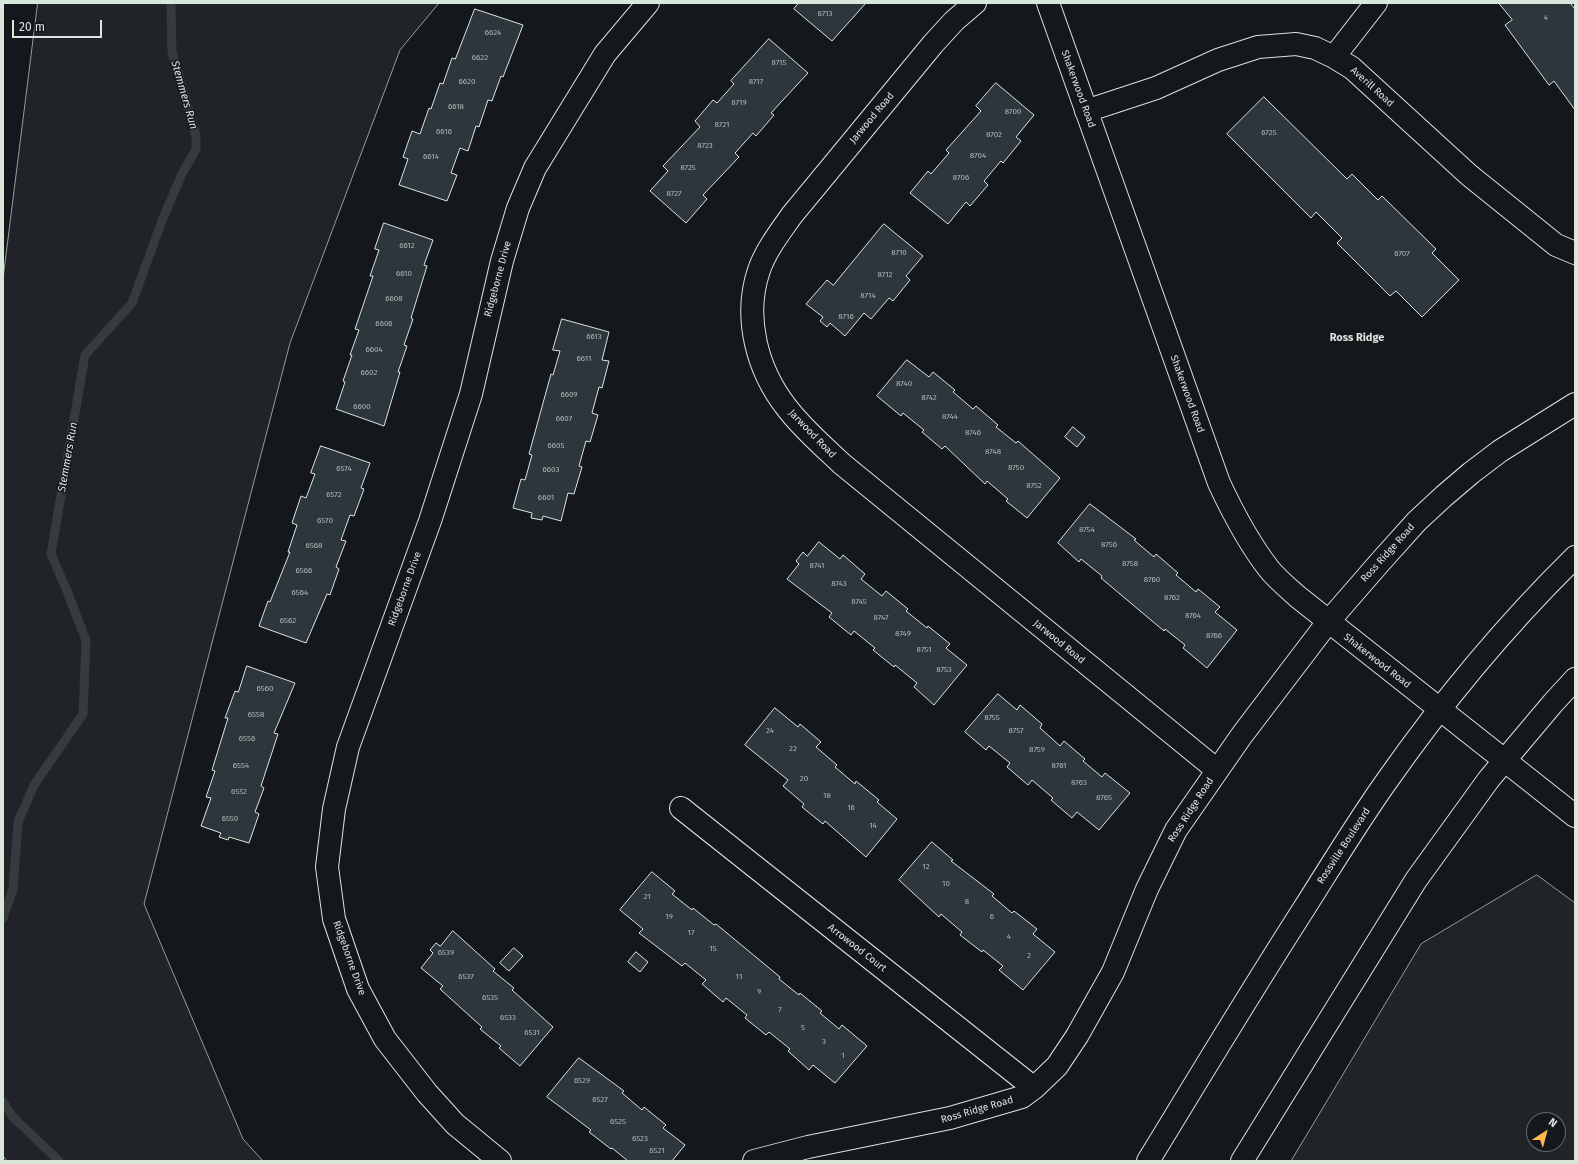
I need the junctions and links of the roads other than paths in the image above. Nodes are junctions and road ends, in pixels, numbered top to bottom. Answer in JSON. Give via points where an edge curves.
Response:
{"nodes":[{"id":1,"x":648,"y":3,"type":"edge"},
{"id":2,"x":975,"y":3,"type":"edge"},
{"id":3,"x":1048,"y":3,"type":"edge"},
{"id":4,"x":1376,"y":3,"type":"edge"},
{"id":5,"x":1334,"y":57,"type":"junction"},
{"id":6,"x":1086,"y":111,"type":"junction"},
{"id":7,"x":1575,"y":253,"type":"edge"},
{"id":8,"x":1575,"y":404,"type":"edge"},
{"id":9,"x":1575,"y":557,"type":"edge"},
{"id":10,"x":1328,"y":622,"type":"junction"},
{"id":11,"x":1575,"y":679,"type":"edge"},
{"id":12,"x":1439,"y":710,"type":"junction"},
{"id":13,"x":1504,"y":761,"type":"junction"},
{"id":14,"x":1218,"y":770,"type":"junction"},
{"id":15,"x":681,"y":808,"type":"dead end"},
{"id":16,"x":1575,"y":816,"type":"edge"},
{"id":17,"x":1034,"y":1088,"type":"junction"},
{"id":18,"x":500,"y":1161,"type":"edge"},
{"id":19,"x":754,"y":1161,"type":"edge"},
{"id":20,"x":1148,"y":1161,"type":"edge"},
{"id":21,"x":1242,"y":1161,"type":"edge"}],
"edges":[{"from":1,"to":18,"type":"street","name":"Ridgeborne Drive","via":[[601,60],[536,168],[518,208],[502,261],[471,394],[430,521],[348,747],[334,809],[327,867],[334,919],[358,989],[384,1039],[426,1093],[455,1124]]},
{"from":2,"to":14,"type":"street","name":"Jarwood Road","via":[[933,44],[792,215],[772,244],[759,270],[753,297],[752,325],[759,356],[786,408],[842,464]]},
{"from":3,"to":6,"type":"street","name":"Shakerwood Road"},
{"from":4,"to":5,"type":"street"},
{"from":5,"to":6,"type":"street","name":"Averill Road","via":[[1315,48],[1296,44],[1258,47],[1218,60],[1156,88]]},
{"from":5,"to":7,"type":"street","name":"Averill Road","via":[[1352,68],[1519,217],[1556,245]]},
{"from":6,"to":10,"type":"street","name":"Shakerwood Road","via":[[1219,483],[1250,543],[1270,570]]},
{"from":8,"to":10,"type":"street","name":"Ross Ridge Road","via":[[1500,451],[1444,496],[1381,560]]},
{"from":9,"to":12,"type":"street","name":"Rossville Boulevard","via":[[1516,618]]},
{"from":10,"to":12,"type":"street","name":"Shakerwood Road"},
{"from":10,"to":14,"type":"street","name":"Ross Ridge Road"},
{"from":11,"to":13,"type":"street"},
{"from":12,"to":13,"type":"street","name":"Shakerwood Road"},
{"from":12,"to":20,"type":"street","name":"Rossville Boulevard","via":[[1350,836]]},
{"from":13,"to":16,"type":"street","name":"Shakerwood Road"},
{"from":13,"to":21,"type":"street","via":[[1416,880]]},
{"from":14,"to":17,"type":"street","name":"Ross Ridge Road","via":[[1176,830],[1147,889],[1114,972],[1077,1036],[1057,1066]]},
{"from":15,"to":17,"type":"street","name":"Arrowood Court"},
{"from":17,"to":19,"type":"street","name":"Ross Ridge Road","via":[[1022,1097],[950,1118],[808,1146]]}]}
